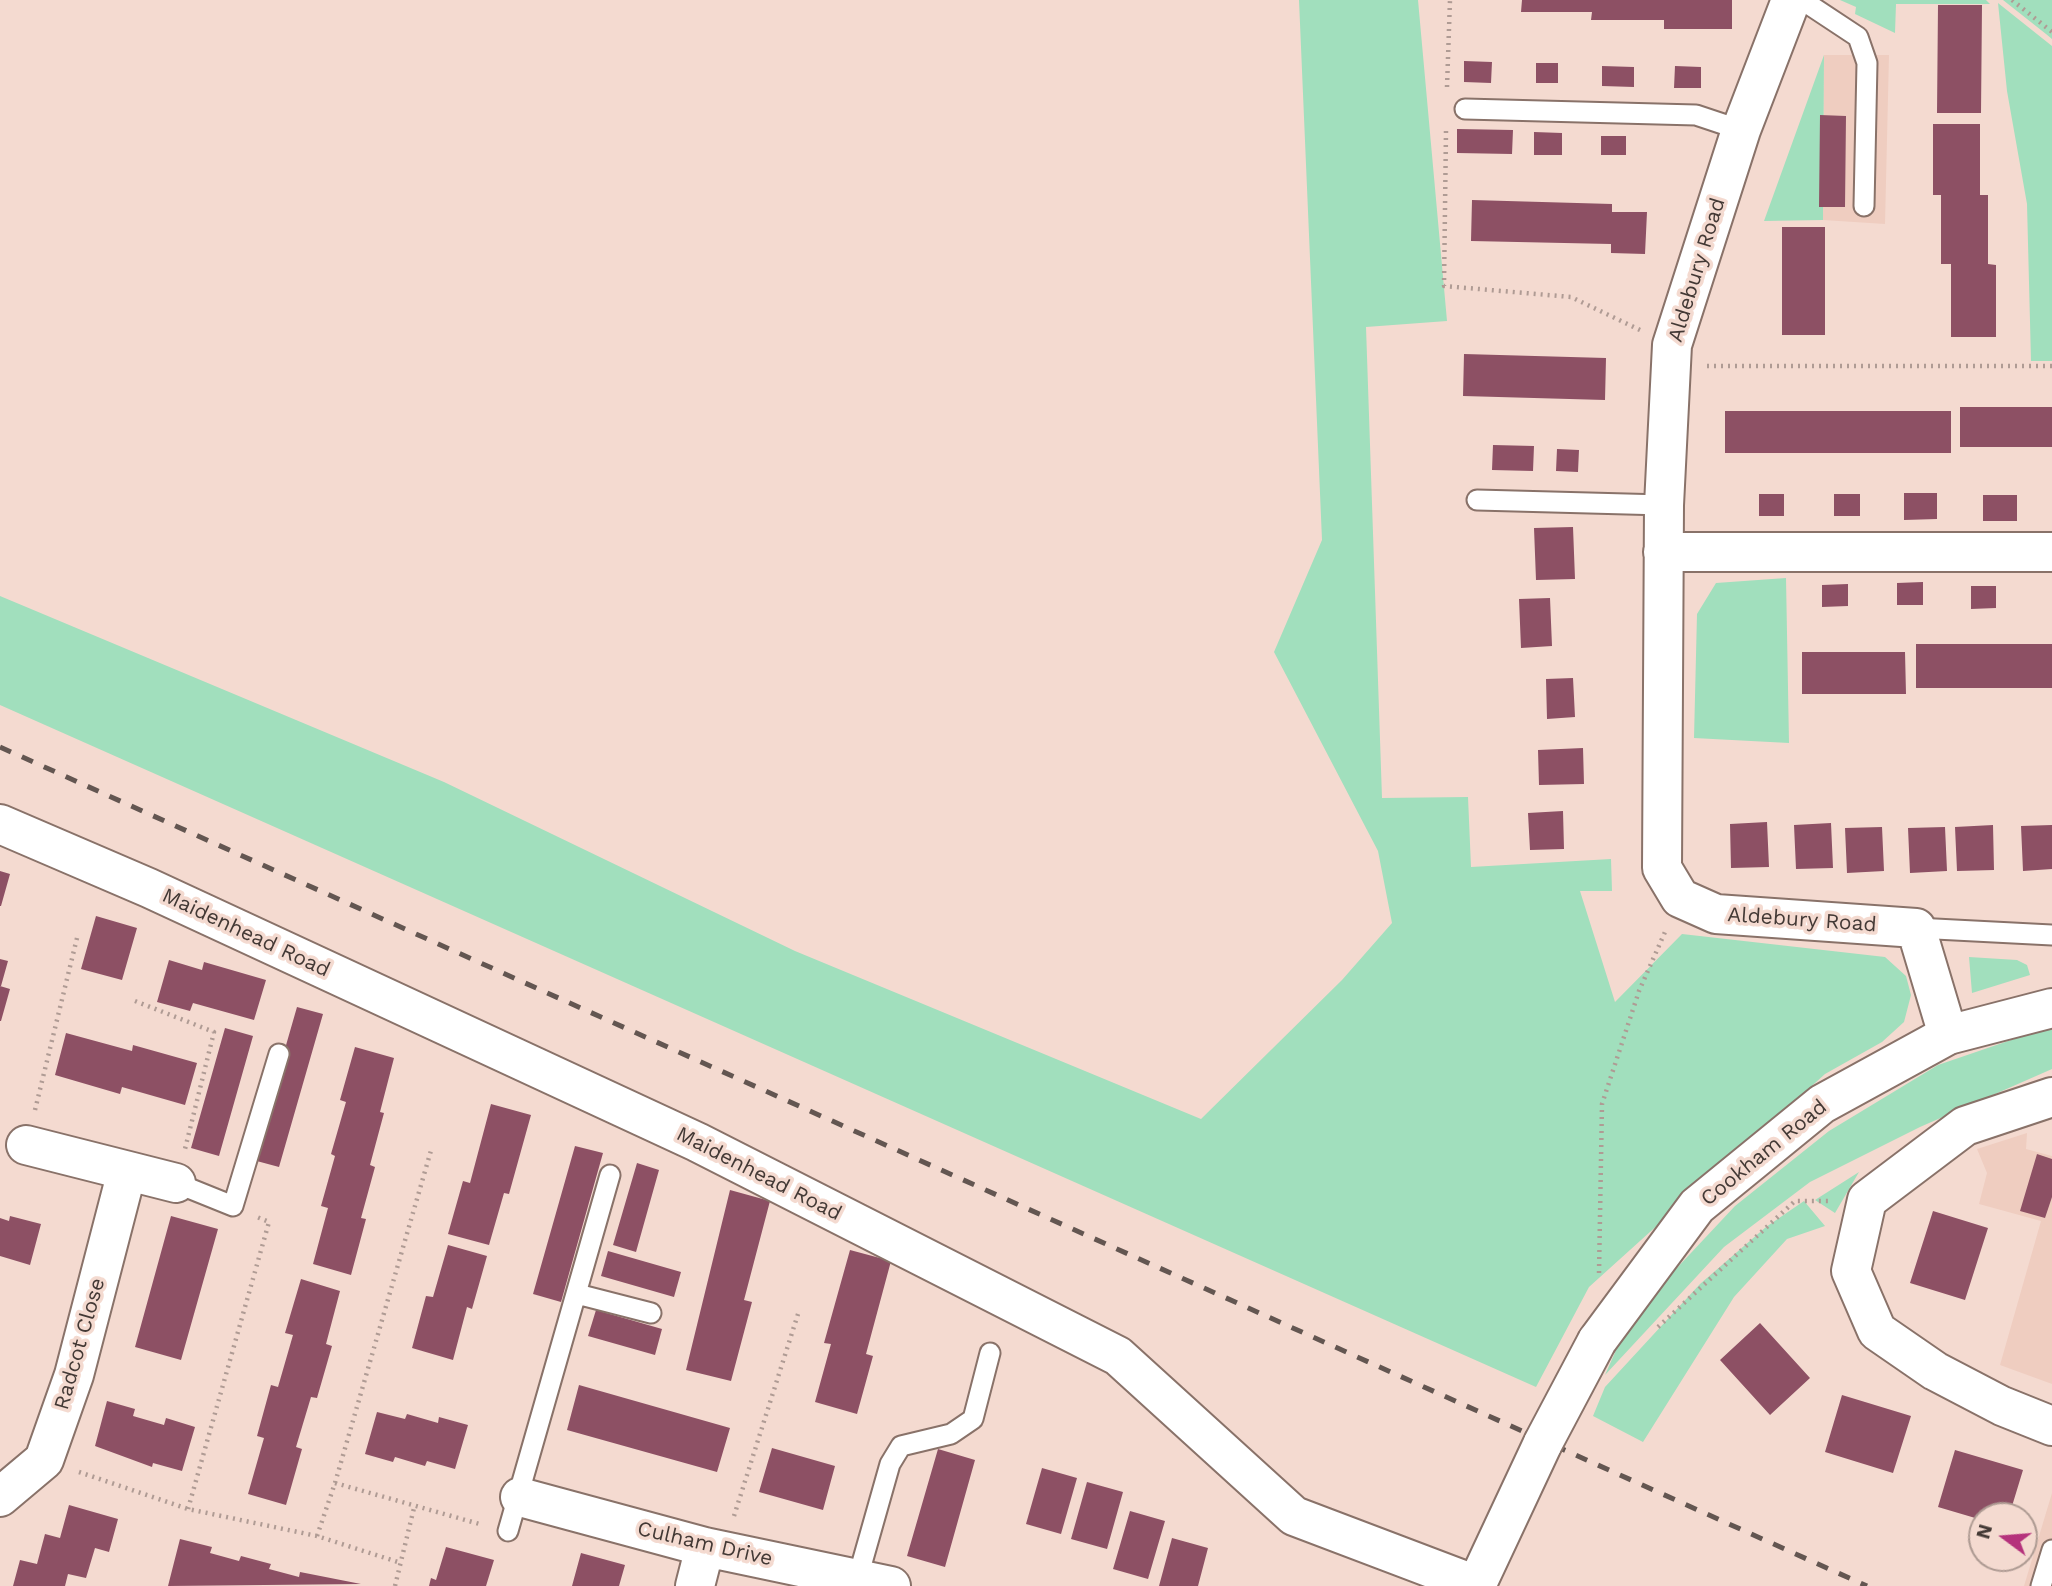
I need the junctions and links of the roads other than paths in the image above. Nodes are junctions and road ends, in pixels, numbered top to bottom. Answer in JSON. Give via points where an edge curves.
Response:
{"nodes":[{"id":1,"x":1791,"y":0,"type":"edge"},
{"id":2,"x":1802,"y":0,"type":"edge"},
{"id":3,"x":1465,"y":109,"type":"dead end"},
{"id":4,"x":1741,"y":131,"type":"junction"},
{"id":5,"x":1864,"y":206,"type":"dead end"},
{"id":6,"x":1477,"y":500,"type":"dead end"},
{"id":7,"x":1664,"y":506,"type":"junction"},
{"id":8,"x":1664,"y":552,"type":"junction"},
{"id":9,"x":2052,"y":552,"type":"edge"},
{"id":10,"x":0,"y":824,"type":"edge"},
{"id":11,"x":1916,"y":928,"type":"junction"},
{"id":12,"x":2052,"y":935,"type":"edge"},
{"id":13,"x":2052,"y":1008,"type":"edge"},
{"id":14,"x":1948,"y":1035,"type":"junction"},
{"id":15,"x":279,"y":1054,"type":"dead end"},
{"id":16,"x":2052,"y":1097,"type":"edge"},
{"id":17,"x":26,"y":1145,"type":"road end"},
{"id":18,"x":127,"y":1171,"type":"junction"},
{"id":19,"x":610,"y":1175,"type":"dead end"},
{"id":20,"x":176,"y":1182,"type":"joint"},
{"id":21,"x":577,"y":1294,"type":"junction"},
{"id":22,"x":651,"y":1313,"type":"dead end"},
{"id":23,"x":990,"y":1353,"type":"dead end"},
{"id":24,"x":2052,"y":1426,"type":"edge"},
{"id":25,"x":0,"y":1497,"type":"edge"},
{"id":26,"x":514,"y":1514,"type":"joint"},
{"id":27,"x":715,"y":1549,"type":"junction"},
{"id":28,"x":2052,"y":1550,"type":"edge"},
{"id":29,"x":874,"y":1582,"type":"edge"},
{"id":30,"x":695,"y":1586,"type":"edge"},
{"id":31,"x":1476,"y":1586,"type":"edge"},
{"id":32,"x":2041,"y":1586,"type":"edge"}],
"edges":[{"from":1,"to":4,"type":"street","name":"Aldebury Road"},
{"from":2,"to":5,"type":"lane","via":[[1858,37],[1867,63]]},
{"from":3,"to":4,"type":"lane","via":[[1696,115]]},
{"from":4,"to":7,"type":"street","name":"Aldebury Road","via":[[1672,356]]},
{"from":6,"to":7,"type":"lane"},
{"from":7,"to":8,"type":"street","name":"Aldebury Road"},
{"from":8,"to":9,"type":"street"},
{"from":8,"to":11,"type":"street","name":"Aldebury Road","via":[[1662,868],[1680,898],[1716,914]]},
{"from":10,"to":31,"type":"street","name":"Maidenhead Road","via":[[149,888],[697,1142],[1118,1356],[1294,1517]]},
{"from":11,"to":12,"type":"lane"},
{"from":11,"to":14,"type":"street"},
{"from":13,"to":14,"type":"street","name":"Cookham Road"},
{"from":14,"to":31,"type":"street","name":"Cookham Road","bridge":true,"via":[[1822,1104],[1697,1206],[1597,1342],[1543,1443]]},
{"from":15,"to":20,"type":"lane","via":[[233,1206]]},
{"from":16,"to":24,"type":"street","via":[[1965,1126],[1867,1200],[1851,1271],[1877,1331],[1934,1371]]},
{"from":17,"to":18,"type":"street"},
{"from":18,"to":20,"type":"street"},
{"from":18,"to":25,"type":"street","name":"Radcot Close","via":[[74,1376],[44,1460]]},
{"from":19,"to":21,"type":"lane"},
{"from":21,"to":22,"type":"lane"},
{"from":21,"to":26,"type":"lane"},
{"from":23,"to":29,"type":"lane","via":[[973,1419],[951,1434],[901,1446],[890,1464]]},
{"from":26,"to":27,"type":"street","name":"Culham Drive"},
{"from":27,"to":29,"type":"street","name":"Culham Drive"},
{"from":27,"to":30,"type":"street"},
{"from":28,"to":32,"type":"lane"}]}
